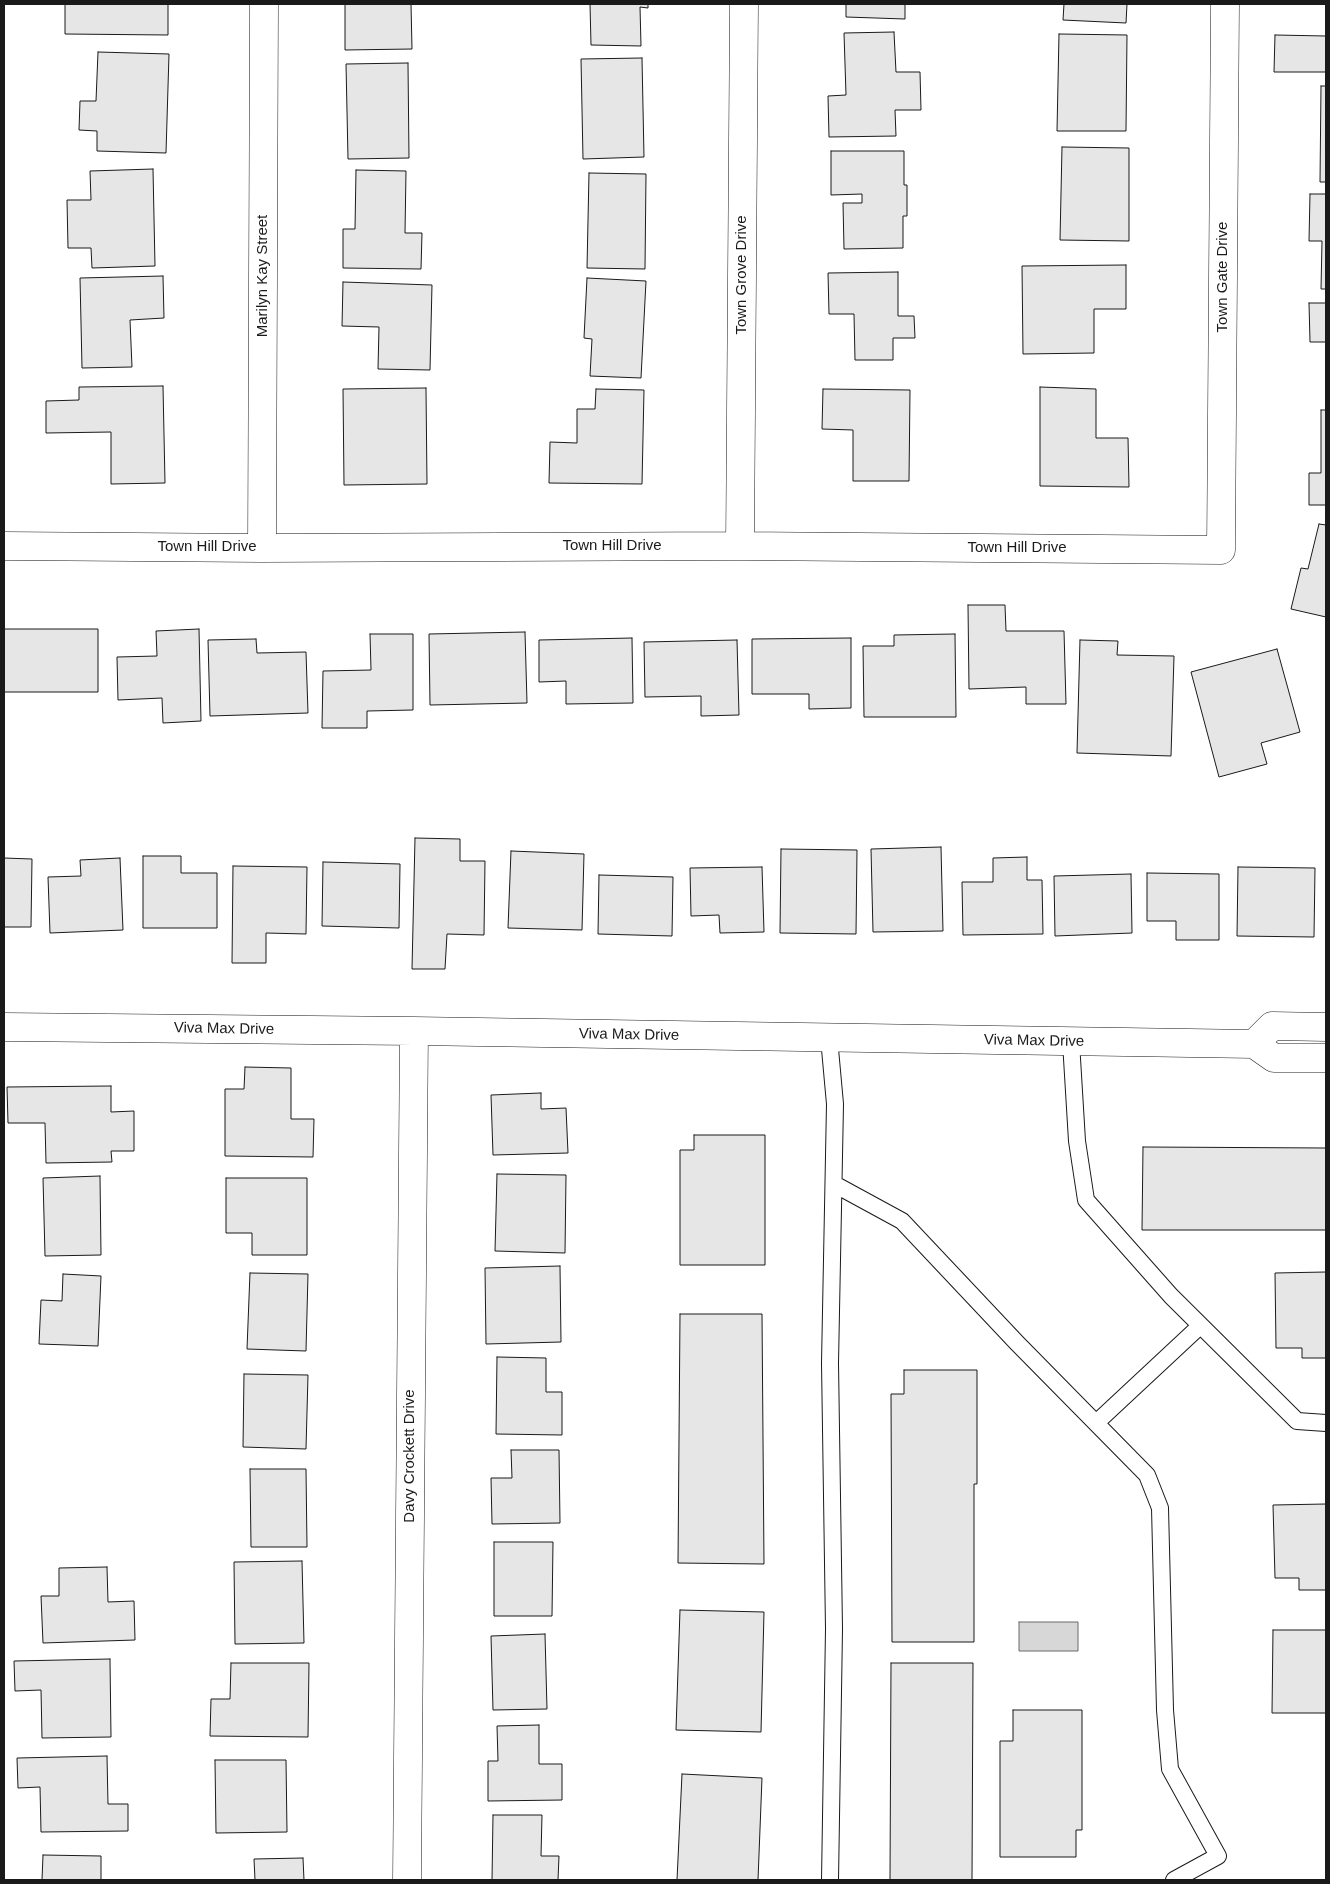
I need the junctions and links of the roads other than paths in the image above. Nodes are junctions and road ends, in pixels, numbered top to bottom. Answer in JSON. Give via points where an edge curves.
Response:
{"nodes":[{"id":1,"x":264,"y":4,"type":"edge"},
{"id":2,"x":744,"y":4,"type":"edge"},
{"id":3,"x":1225,"y":4,"type":"edge"},
{"id":4,"x":4,"y":546,"type":"edge"},
{"id":5,"x":740,"y":546,"type":"junction"},
{"id":6,"x":262,"y":548,"type":"junction"},
{"id":7,"x":1221,"y":550,"type":"joint"},
{"id":8,"x":4,"y":1027,"type":"edge"},
{"id":9,"x":1326,"y":1027,"type":"edge"},
{"id":10,"x":414,"y":1031,"type":"junction"},
{"id":11,"x":829,"y":1038,"type":"junction"},
{"id":12,"x":1071,"y":1042,"type":"junction"},
{"id":13,"x":1254,"y":1044,"type":"junction"},
{"id":14,"x":1326,"y":1058,"type":"edge"},
{"id":15,"x":834,"y":1184,"type":"junction"},
{"id":16,"x":1200,"y":1326,"type":"junction"},
{"id":17,"x":1096,"y":1423,"type":"junction"},
{"id":18,"x":1326,"y":1423,"type":"edge"},
{"id":19,"x":407,"y":1880,"type":"edge"},
{"id":20,"x":830,"y":1880,"type":"edge"},
{"id":21,"x":1174,"y":1880,"type":"edge"}],
"edges":[{"from":1,"to":6,"type":"street","name":"Marilyn Kay Street"},
{"from":2,"to":5,"type":"street","name":"Town Grove Drive"},
{"from":3,"to":7,"type":"street","name":"Town Gate Drive"},
{"from":4,"to":6,"type":"street","name":"Town Hill Drive"},
{"from":5,"to":6,"type":"street","name":"Town Hill Drive"},
{"from":5,"to":7,"type":"street","name":"Town Hill Drive"},
{"from":8,"to":10,"type":"street","name":"Viva Max Drive"},
{"from":9,"to":13,"type":"street","via":[[1272,1026]]},
{"from":10,"to":11,"type":"street","name":"Viva Max Drive"},
{"from":10,"to":19,"type":"street","name":"Davy Crockett Drive"},
{"from":11,"to":12,"type":"street","name":"Viva Max Drive"},
{"from":11,"to":15,"type":"lane","via":[[835,1104]]},
{"from":12,"to":13,"type":"street","name":"Viva Max Drive"},
{"from":12,"to":16,"type":"lane","via":[[1077,1141],[1086,1200]]},
{"from":13,"to":14,"type":"street","via":[[1274,1058]]},
{"from":15,"to":17,"type":"lane","via":[[902,1220]]},
{"from":15,"to":20,"type":"lane","via":[[830,1363],[834,1629]]},
{"from":16,"to":17,"type":"lane"},
{"from":16,"to":18,"type":"lane","via":[[1297,1421]]},
{"from":17,"to":21,"type":"lane","via":[[1146,1475],[1160,1508],[1165,1710],[1170,1769],[1218,1856]]}]}
